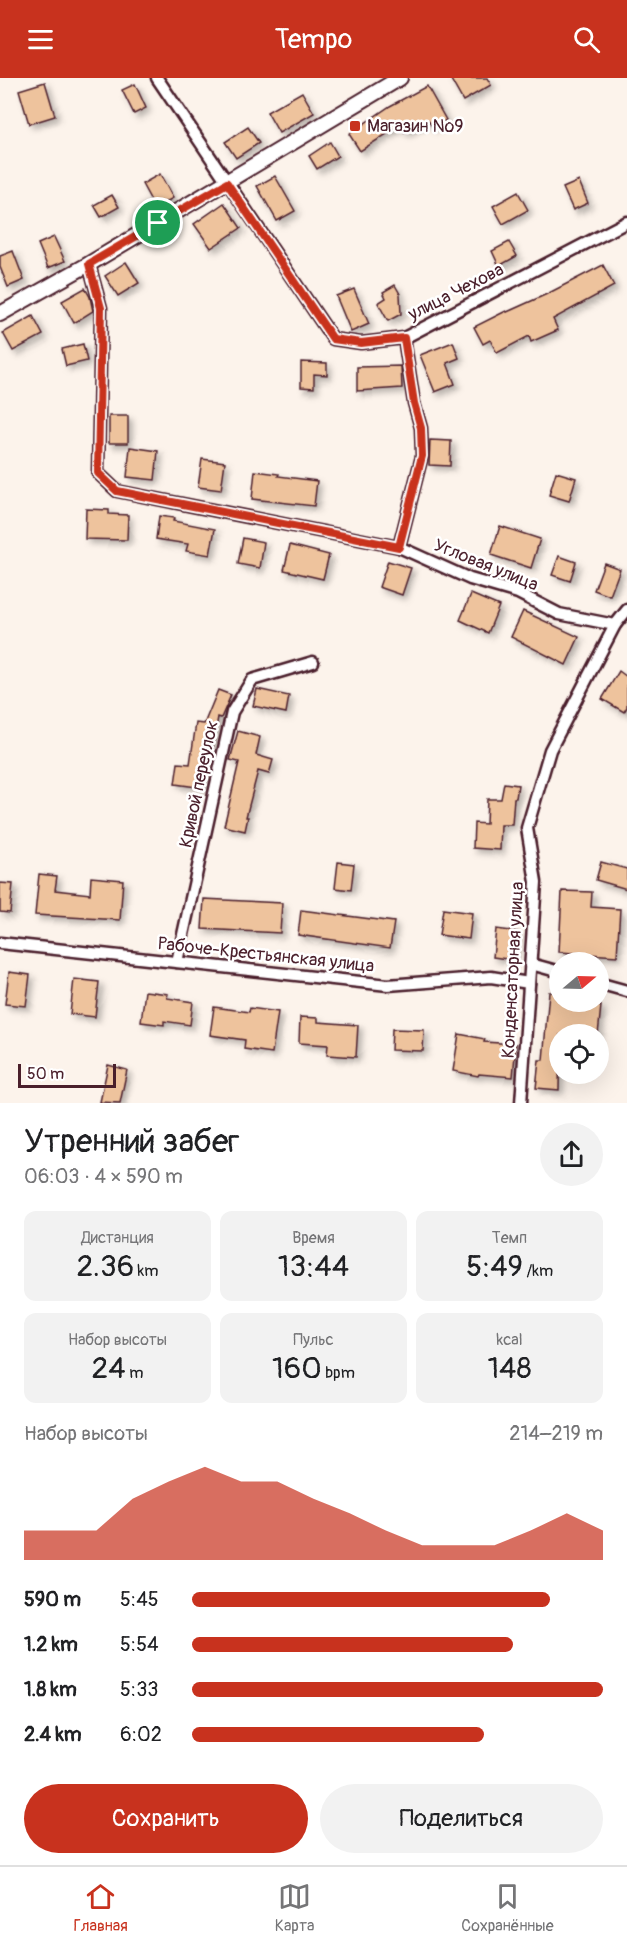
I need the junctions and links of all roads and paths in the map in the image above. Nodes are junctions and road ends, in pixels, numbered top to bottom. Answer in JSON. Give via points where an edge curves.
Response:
{"nodes":[{"id":1,"x":157,"y":78,"type":"edge"},
{"id":2,"x":400,"y":78,"type":"edge"},
{"id":3,"x":227,"y":183,"type":"junction"},
{"id":4,"x":627,"y":222,"type":"edge"},
{"id":5,"x":89,"y":264,"type":"junction"},
{"id":6,"x":0,"y":314,"type":"edge"},
{"id":7,"x":404,"y":338,"type":"junction"},
{"id":8,"x":399,"y":547,"type":"junction"},
{"id":9,"x":627,"y":610,"type":"edge"},
{"id":10,"x":615,"y":625,"type":"junction"},
{"id":11,"x":313,"y":662,"type":"dead end"},
{"id":12,"x":0,"y":943,"type":"edge"},
{"id":13,"x":177,"y":962,"type":"junction"},
{"id":14,"x":531,"y":964,"type":"junction"},
{"id":15,"x":549,"y":969,"type":"edge"},
{"id":16,"x":529,"y":983,"type":"junction"},
{"id":17,"x":609,"y":986,"type":"edge"},
{"id":18,"x":627,"y":991,"type":"edge"},
{"id":19,"x":521,"y":1103,"type":"edge"}],
"edges":[{"from":1,"to":3,"type":"street"},
{"from":2,"to":3,"type":"street"},
{"from":3,"to":5,"type":"street"},
{"from":3,"to":7,"type":"street","name":"улица Чехова","via":[[333,339],[361,343]]},
{"from":4,"to":7,"type":"street","name":"улица Чехова"},
{"from":5,"to":6,"type":"street"},
{"from":5,"to":8,"type":"street","name":"Угловая улица","via":[[101,308],[98,473],[117,491]]},
{"from":7,"to":8,"type":"street","via":[[421,428],[422,456]]},
{"from":8,"to":10,"type":"street","name":"Угловая улица","via":[[470,579],[518,593],[559,614]]},
{"from":9,"to":10,"type":"street","name":"Конденсаторная улица"},
{"from":10,"to":14,"type":"street","name":"Конденсаторная улица","via":[[550,750],[527,828],[536,882]]},
{"from":11,"to":13,"type":"street","name":"Кривой переулок","via":[[252,680],[232,711]]},
{"from":12,"to":13,"type":"street","name":"Рабоче-Крестьянская улица"},
{"from":13,"to":16,"type":"street","name":"Рабоче-Крестьянская улица","via":[[388,985],[490,977]]},
{"from":14,"to":15,"type":"street"},
{"from":14,"to":16,"type":"street","name":"Конденсаторная улица"},
{"from":16,"to":19,"type":"street","name":"Конденсаторная улица"},
{"from":17,"to":18,"type":"street"}]}
